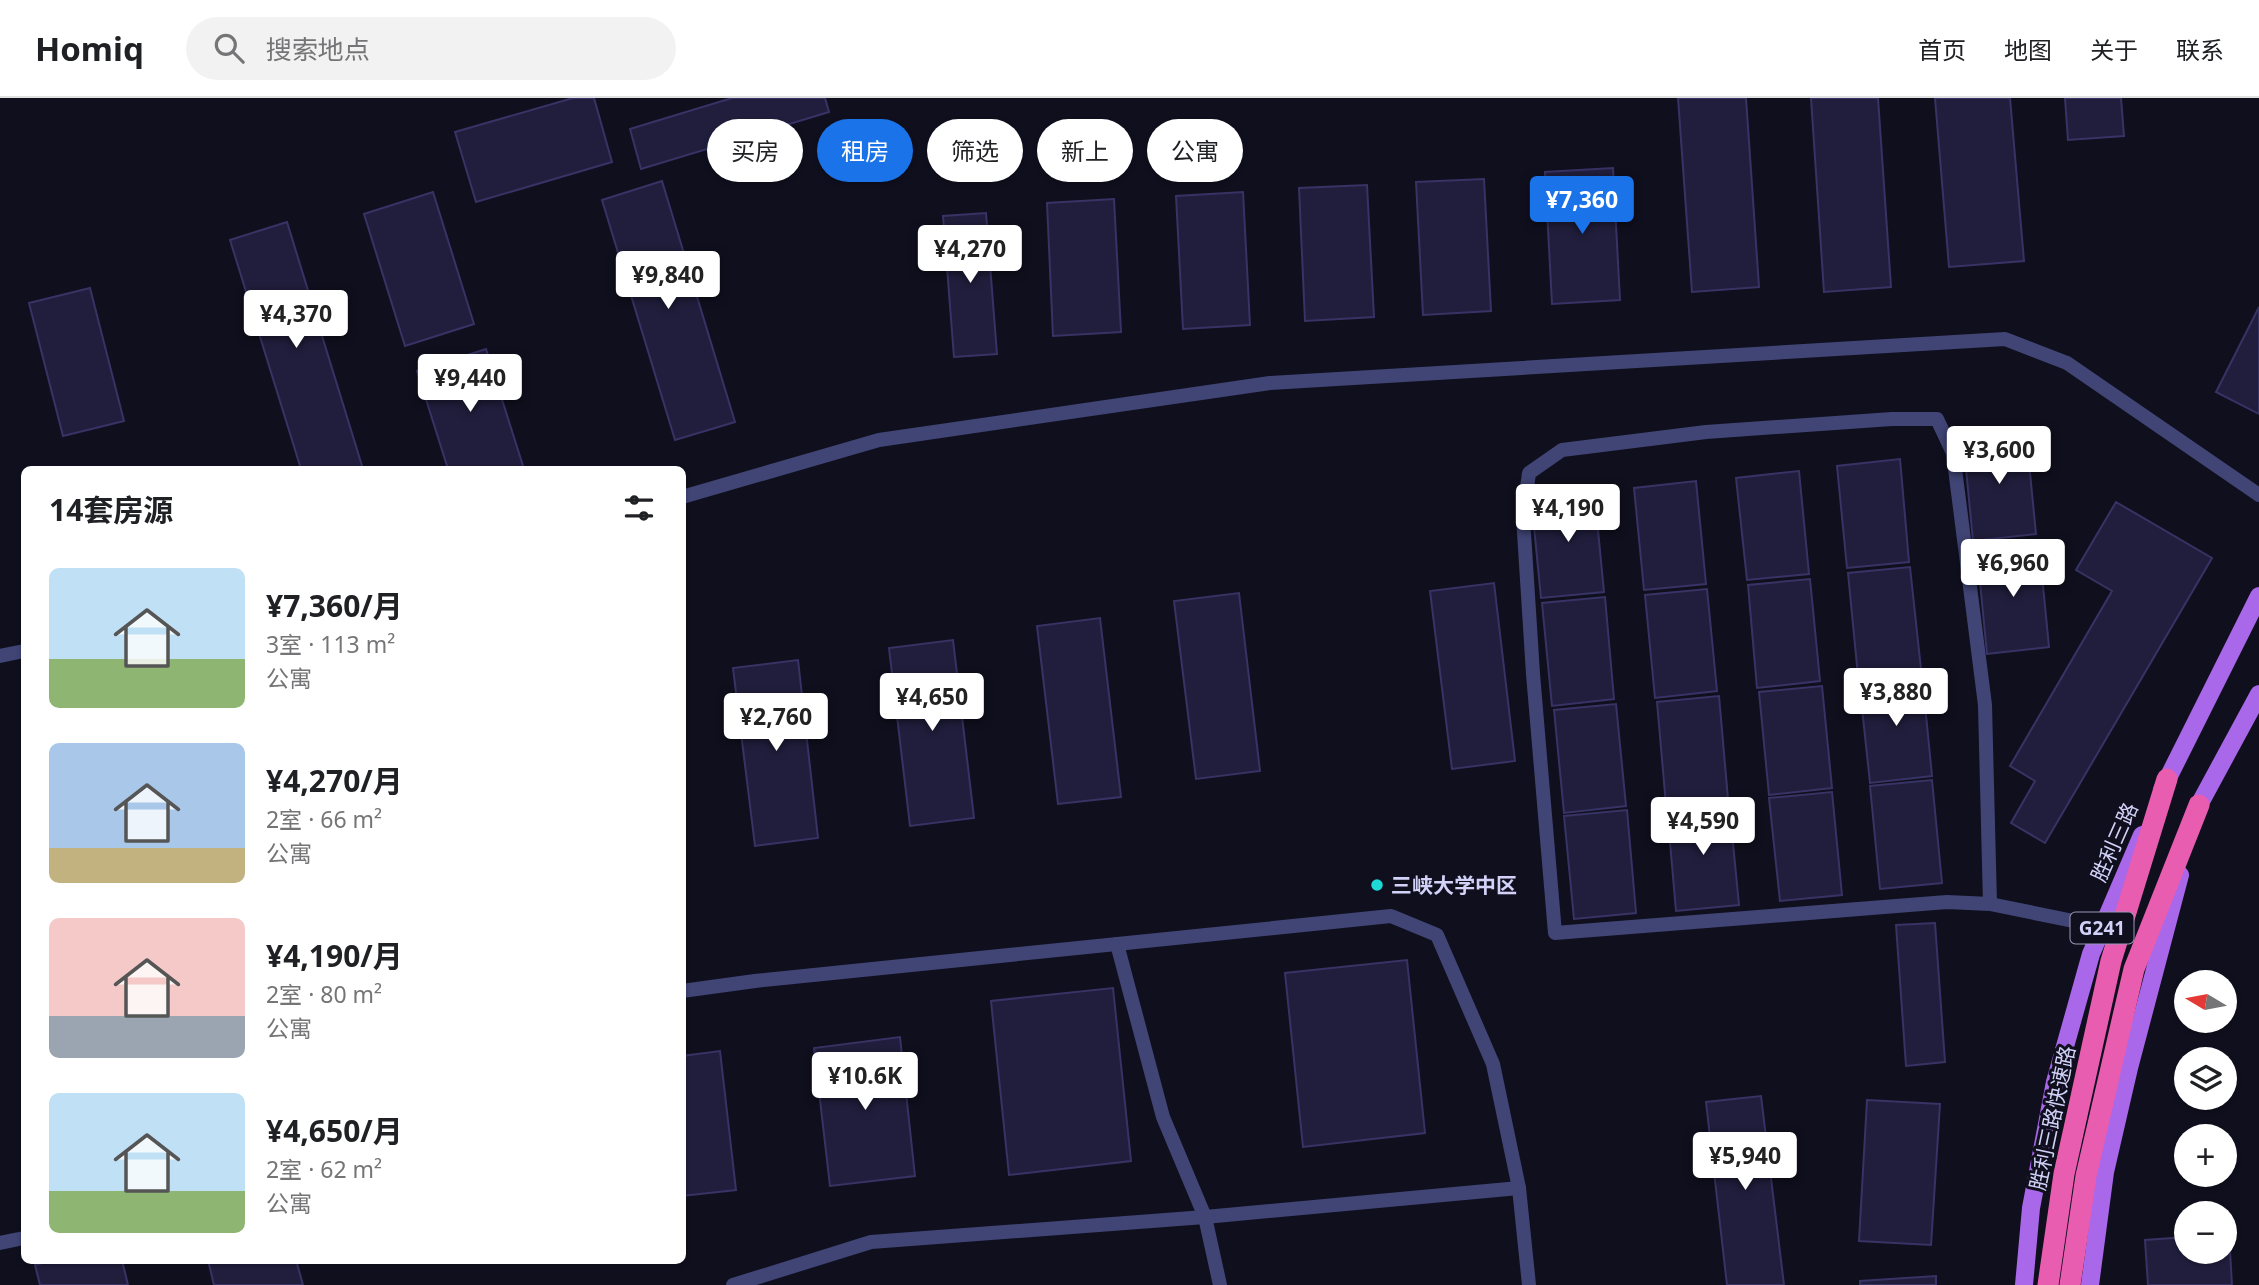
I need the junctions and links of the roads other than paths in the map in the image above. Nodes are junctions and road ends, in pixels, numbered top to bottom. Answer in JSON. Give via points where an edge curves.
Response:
{"nodes":[{"id":1,"x":686,"y":495,"type":"edge"},
{"id":2,"x":2259,"y":495,"type":"edge"},
{"id":3,"x":2259,"y":596,"type":"edge"},
{"id":4,"x":21,"y":652,"type":"edge"},
{"id":5,"x":0,"y":656,"type":"edge"},
{"id":6,"x":2259,"y":694,"type":"edge"},
{"id":7,"x":2167,"y":779,"type":"junction"},
{"id":8,"x":2199,"y":805,"type":"junction"},
{"id":9,"x":1990,"y":904,"type":"junction"},
{"id":10,"x":2103,"y":927,"type":"junction"},
{"id":11,"x":1117,"y":944,"type":"junction"},
{"id":12,"x":686,"y":990,"type":"edge"},
{"id":13,"x":1519,"y":1188,"type":"junction"},
{"id":14,"x":1205,"y":1217,"type":"junction"},
{"id":15,"x":21,"y":1239,"type":"edge"},
{"id":16,"x":0,"y":1243,"type":"edge"},
{"id":17,"x":733,"y":1285,"type":"edge"},
{"id":18,"x":1220,"y":1285,"type":"edge"},
{"id":19,"x":1529,"y":1285,"type":"edge"},
{"id":20,"x":2024,"y":1285,"type":"edge"},
{"id":21,"x":2048,"y":1285,"type":"edge"},
{"id":22,"x":2070,"y":1285,"type":"edge"},
{"id":23,"x":2090,"y":1285,"type":"edge"}],
"edges":[{"from":1,"to":2,"type":"street","via":[[879,440],[1270,383],[2005,339],[2067,363]]},
{"from":3,"to":7,"type":"main road","name":"胜利三路","number":"G241"},
{"from":4,"to":5,"type":"street"},
{"from":6,"to":8,"type":"main road","number":"G241"},
{"from":7,"to":10,"type":"main road","name":"胜利三路","number":"G241"},
{"from":7,"to":21,"type":"highway","name":"胜利三路快速路","number":"G241","via":[[2111,961],[2064,1174]]},
{"from":8,"to":22,"type":"highway","number":"G241","via":[[2134,969],[2086,1176]]},
{"from":8,"to":23,"type":"main road","number":"G241","via":[[2105,1172]]},
{"from":9,"to":9,"type":"street","via":[[1947,902],[1555,933],[1523,517],[1529,473],[1562,450],[1706,432],[1937,419],[1954,453],[1985,705]]},
{"from":9,"to":10,"type":"street"},
{"from":10,"to":20,"type":"main road","name":"胜利三路","number":"G241","via":[[2055,1082],[2031,1208]]},
{"from":11,"to":12,"type":"street"},
{"from":11,"to":13,"type":"street","via":[[1391,916],[1437,935],[1493,1064]]},
{"from":11,"to":14,"type":"street","via":[[1163,1117]]},
{"from":13,"to":14,"type":"street"},
{"from":13,"to":19,"type":"street"},
{"from":14,"to":17,"type":"street","via":[[871,1242]]},
{"from":14,"to":18,"type":"street"},
{"from":15,"to":16,"type":"street"}]}
